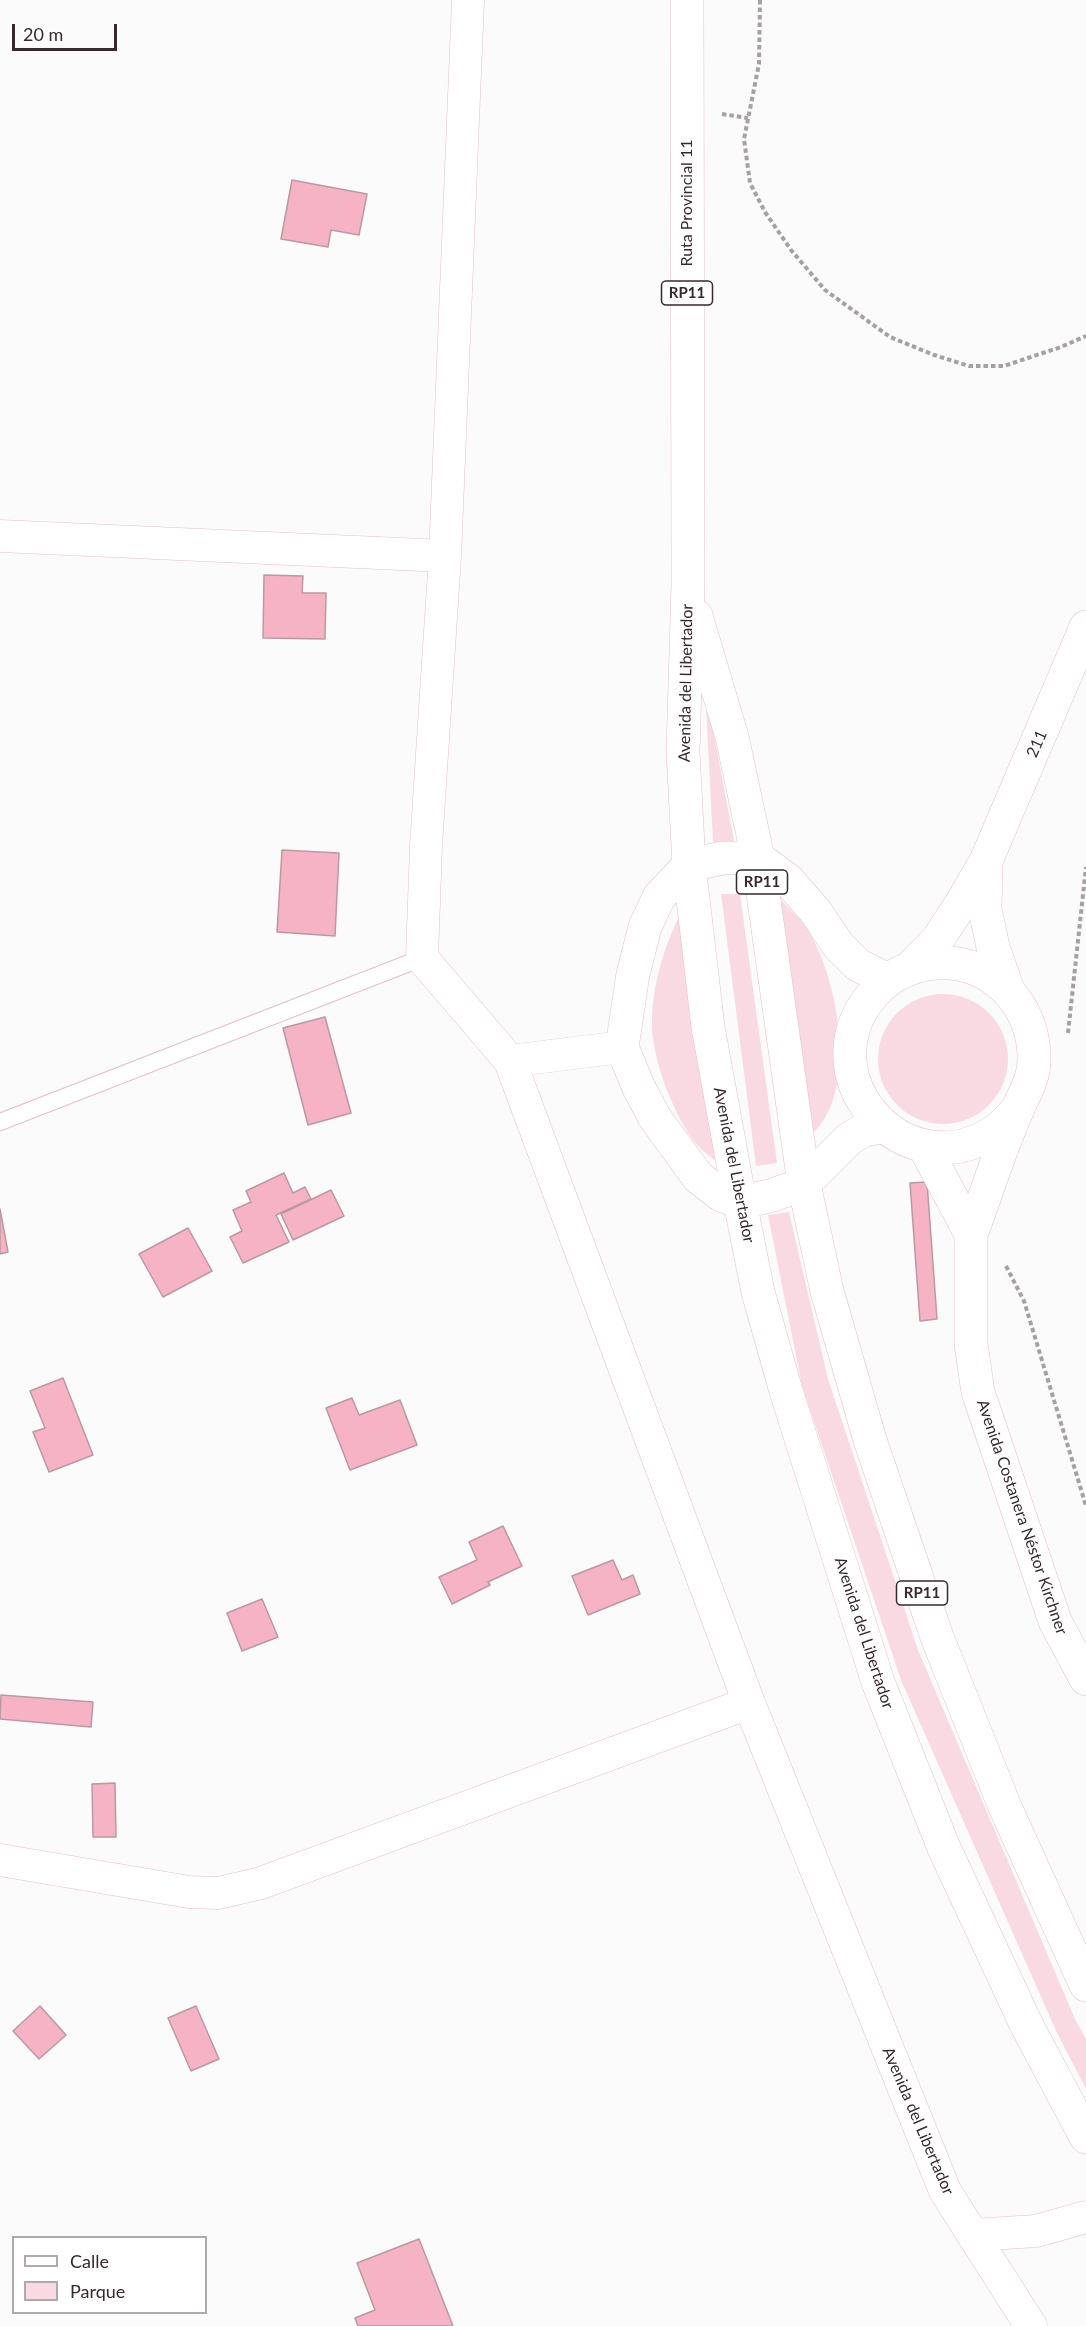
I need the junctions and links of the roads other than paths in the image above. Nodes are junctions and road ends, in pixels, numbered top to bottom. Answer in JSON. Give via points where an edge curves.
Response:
{"nodes":[{"id":1,"x":468,"y":0,"type":"edge"},
{"id":2,"x":687,"y":0,"type":"edge"},
{"id":3,"x":0,"y":536,"type":"edge"},
{"id":4,"x":445,"y":555,"type":"junction"},
{"id":5,"x":688,"y":585,"type":"junction"},
{"id":6,"x":1086,"y":627,"type":"edge"},
{"id":7,"x":758,"y":858,"type":"junction"},
{"id":8,"x":986,"y":861,"type":"junction"},
{"id":9,"x":689,"y":865,"type":"junction"},
{"id":10,"x":422,"y":958,"type":"junction"},
{"id":11,"x":899,"y":974,"type":"junction"},
{"id":12,"x":1008,"y":990,"type":"junction"},
{"id":13,"x":622,"y":1047,"type":"junction"},
{"id":14,"x":510,"y":1061,"type":"junction"},
{"id":15,"x":1017,"y":1110,"type":"junction"},
{"id":16,"x":0,"y":1122,"type":"edge"},
{"id":17,"x":883,"y":1127,"type":"junction"},
{"id":18,"x":924,"y":1146,"type":"junction"},
{"id":19,"x":804,"y":1184,"type":"junction"},
{"id":20,"x":740,"y":1202,"type":"junction"},
{"id":21,"x":971,"y":1234,"type":"junction"},
{"id":22,"x":1086,"y":1679,"type":"edge"},
{"id":23,"x":749,"y":1703,"type":"junction"},
{"id":24,"x":0,"y":1860,"type":"edge"},
{"id":25,"x":1086,"y":1985,"type":"edge"},
{"id":26,"x":1086,"y":2137,"type":"edge"},
{"id":27,"x":1086,"y":2217,"type":"edge"},
{"id":28,"x":973,"y":2235,"type":"junction"},
{"id":29,"x":1031,"y":2326,"type":"edge"}],
"edges":[{"from":1,"to":4,"type":"street"},
{"from":2,"to":5,"type":"main road","name":"Ruta Provincial 11","number":"RP11"},
{"from":3,"to":4,"type":"street"},
{"from":4,"to":10,"type":"street"},
{"from":5,"to":7,"type":"main road","name":"Avenida del Libertador","number":"RP11","via":[[732,737]]},
{"from":5,"to":9,"type":"main road","name":"Avenida del Libertador","number":"RP11","via":[[683,752]]},
{"from":6,"to":8,"type":"main road","name":"211"},
{"from":7,"to":9,"type":"main road","via":[[723,858]]},
{"from":7,"to":11,"type":"main road","via":[[788,880],[858,965]]},
{"from":7,"to":19,"type":"main road","name":"Avenida del Libertador","number":"RP11"},
{"from":8,"to":11,"type":"main road","name":"211","via":[[938,939]]},
{"from":8,"to":12,"type":"main road","name":"211","via":[[985,909]]},
{"from":9,"to":13,"type":"main road","via":[[659,897],[645,927]]},
{"from":9,"to":20,"type":"main road","name":"Avenida del Libertador","number":"RP11","via":[[708,1027]]},
{"from":10,"to":14,"type":"street"},
{"from":10,"to":16,"type":"lane"},
{"from":11,"to":12,"type":"main road","via":[[937,962],[963,965],[987,974]]},
{"from":11,"to":17,"type":"main road","via":[[869,998],[856,1021],[850,1047],[852,1077],[864,1104]]},
{"from":12,"to":15,"type":"main road","via":[[1023,1011],[1033,1036],[1035,1061],[1029,1087]]},
{"from":13,"to":14,"type":"street"},
{"from":13,"to":20,"type":"main road","via":[[655,1118],[698,1177],[722,1195]]},
{"from":14,"to":23,"type":"street","name":"Avenida del Libertador"},
{"from":15,"to":18,"type":"main road","via":[[998,1129],[976,1142],[950,1148]]},
{"from":15,"to":21,"type":"main road"},
{"from":17,"to":18,"type":"main road"},
{"from":17,"to":19,"type":"main road","via":[[864,1130],[849,1139]]},
{"from":18,"to":21,"type":"main road","name":"Avenida Costanera Néstor Kirchner"},
{"from":19,"to":20,"type":"main road"},
{"from":19,"to":25,"type":"main road","name":"Avenida del Libertador","number":"RP11","via":[[827,1291],[870,1440],[937,1637],[1005,1807]]},
{"from":20,"to":26,"type":"main road","name":"Avenida del Libertador","number":"RP11","via":[[758,1292],[786,1391],[878,1682],[944,1848],[1027,2026]]},
{"from":21,"to":22,"type":"main road","name":"Avenida Costanera Néstor Kirchner","via":[[970,1344],[978,1392],[1055,1621]]},
{"from":23,"to":24,"type":"street","via":[[261,1883],[219,1893],[189,1892]]},
{"from":23,"to":28,"type":"street","name":"Avenida del Libertador","via":[[945,2191]]},
{"from":27,"to":28,"type":"street","via":[[1036,2231]]},
{"from":28,"to":29,"type":"street","name":"Avenida del Libertador"}]}
